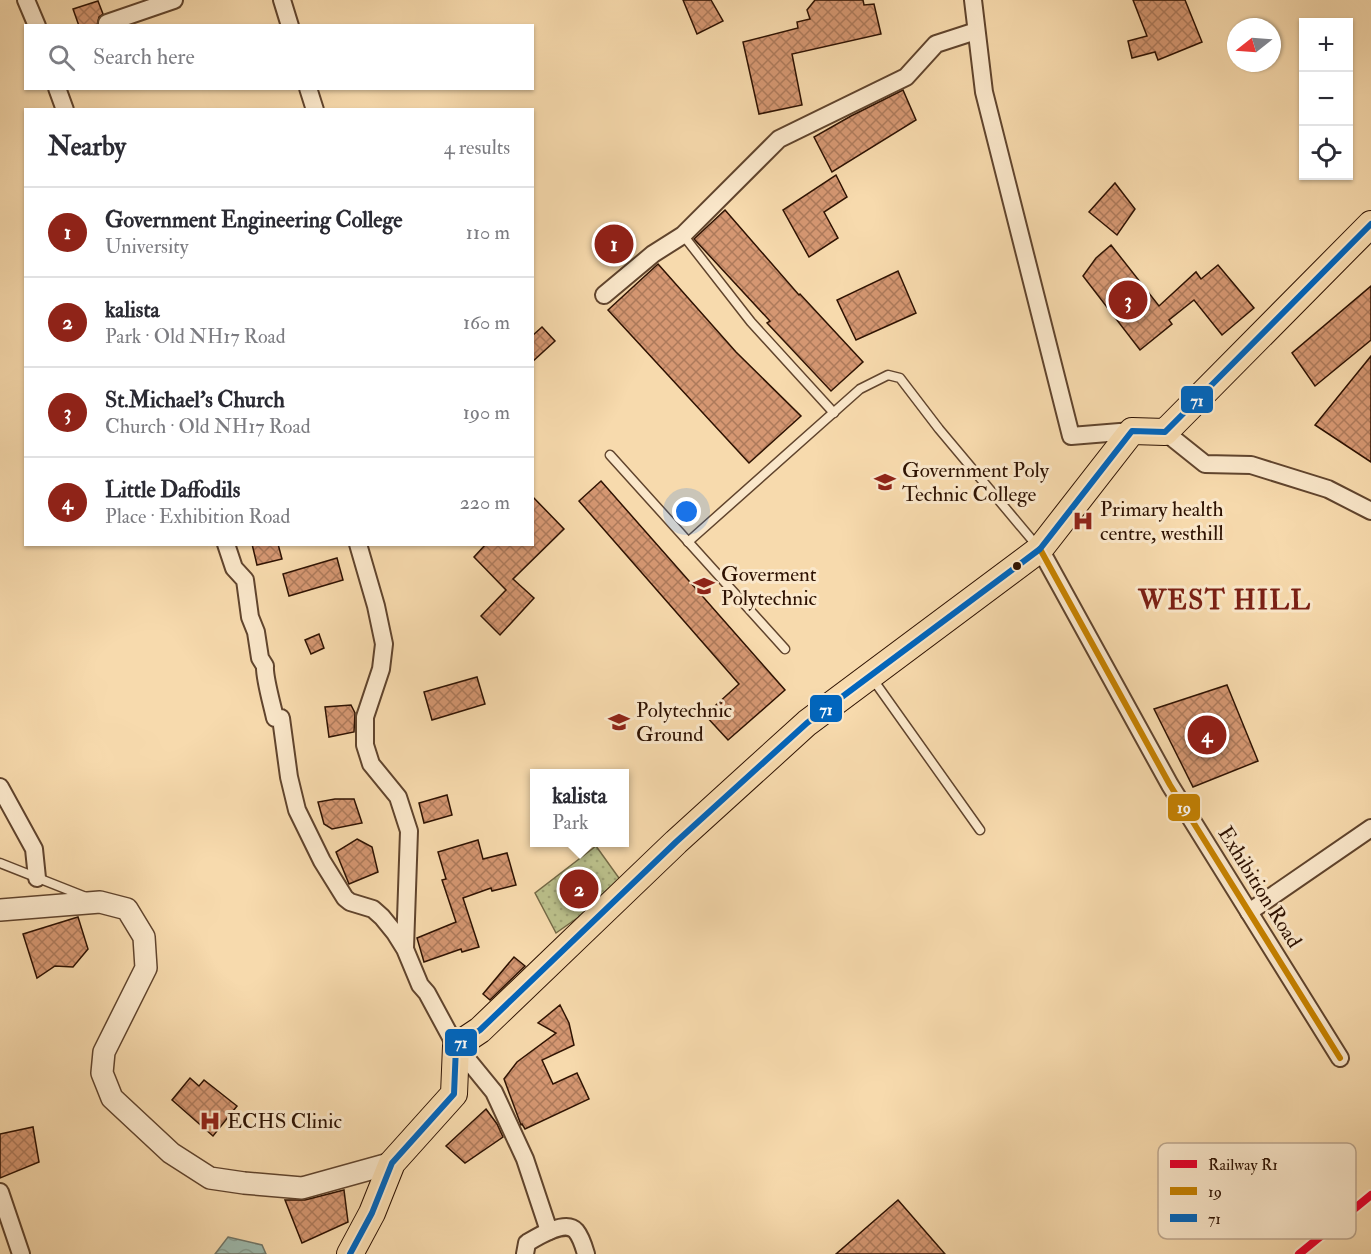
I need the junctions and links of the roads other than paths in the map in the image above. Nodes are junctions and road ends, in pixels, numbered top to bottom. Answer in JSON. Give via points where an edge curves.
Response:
{"nodes":[{"id":1,"x":26,"y":0,"type":"edge"},
{"id":2,"x":174,"y":0,"type":"edge"},
{"id":3,"x":282,"y":0,"type":"edge"},
{"id":4,"x":973,"y":0,"type":"edge"},
{"id":5,"x":107,"y":23,"type":"dead end"},
{"id":6,"x":36,"y":24,"type":"edge"},
{"id":7,"x":289,"y":24,"type":"edge"},
{"id":8,"x":976,"y":31,"type":"junction"},
{"id":9,"x":58,"y":90,"type":"edge"},
{"id":10,"x":309,"y":90,"type":"edge"},
{"id":11,"x":64,"y":108,"type":"edge"},
{"id":12,"x":314,"y":108,"type":"edge"},
{"id":13,"x":1371,"y":224,"type":"edge"},
{"id":14,"x":683,"y":235,"type":"junction"},
{"id":15,"x":604,"y":295,"type":"dead end"},
{"id":16,"x":834,"y":413,"type":"junction"},
{"id":17,"x":1132,"y":431,"type":"junction"},
{"id":18,"x":1165,"y":432,"type":"junction"},
{"id":19,"x":610,"y":455,"type":"dead end"},
{"id":20,"x":1371,"y":512,"type":"edge"},
{"id":21,"x":688,"y":542,"type":"junction"},
{"id":22,"x":227,"y":546,"type":"edge"},
{"id":23,"x":359,"y":546,"type":"edge"},
{"id":24,"x":1040,"y":549,"type":"junction"},
{"id":25,"x":785,"y":649,"type":"dead end"},
{"id":26,"x":870,"y":675,"type":"junction"},
{"id":27,"x":0,"y":787,"type":"edge"},
{"id":28,"x":1371,"y":828,"type":"edge"},
{"id":29,"x":980,"y":830,"type":"dead end"},
{"id":30,"x":0,"y":863,"type":"edge"},
{"id":31,"x":37,"y":878,"type":"junction"},
{"id":32,"x":100,"y":902,"type":"junction"},
{"id":33,"x":0,"y":910,"type":"edge"},
{"id":34,"x":1249,"y":912,"type":"junction"},
{"id":35,"x":405,"y":949,"type":"junction"},
{"id":36,"x":456,"y":1046,"type":"junction"},
{"id":37,"x":1340,"y":1058,"type":"dead end"},
{"id":38,"x":392,"y":1163,"type":"junction"},
{"id":39,"x":0,"y":1192,"type":"edge"},
{"id":40,"x":549,"y":1231,"type":"junction"},
{"id":41,"x":21,"y":1254,"type":"edge"},
{"id":42,"x":350,"y":1254,"type":"edge"},
{"id":43,"x":525,"y":1254,"type":"edge"},
{"id":44,"x":586,"y":1254,"type":"edge"}],
"edges":[{"from":1,"to":6,"type":"street"},
{"from":2,"to":5,"type":"street"},
{"from":3,"to":7,"type":"street"},
{"from":4,"to":8,"type":"street"},
{"from":8,"to":14,"type":"street","via":[[936,44],[906,78],[779,139]]},
{"from":8,"to":17,"type":"street","via":[[984,92],[1071,436]]},
{"from":9,"to":11,"type":"street"},
{"from":10,"to":12,"type":"street"},
{"from":13,"to":18,"type":"main road"},
{"from":14,"to":15,"type":"street","via":[[653,254]]},
{"from":14,"to":16,"type":"lane","via":[[751,322]]},
{"from":16,"to":21,"type":"lane"},
{"from":16,"to":24,"type":"lane","via":[[860,389],[888,375],[900,378]]},
{"from":17,"to":18,"type":"main road"},
{"from":17,"to":24,"type":"main road"},
{"from":18,"to":20,"type":"street","via":[[1205,465],[1251,465],[1328,489]]},
{"from":19,"to":21,"type":"lane"},
{"from":21,"to":25,"type":"lane"},
{"from":22,"to":35,"type":"street","via":[[234,568],[245,580],[275,718],[282,718],[289,777],[300,816],[345,898],[373,909]]},
{"from":23,"to":35,"type":"street","via":[[384,644],[381,669],[365,717],[365,745],[371,764],[398,798],[409,831]]},
{"from":24,"to":26,"type":"main road"},
{"from":24,"to":34,"type":"street","name":"Exhibition Road","via":[[1170,785]]},
{"from":26,"to":29,"type":"lane"},
{"from":26,"to":36,"type":"main road","via":[[807,723],[480,1030]]},
{"from":27,"to":31,"type":"street","via":[[34,849]]},
{"from":28,"to":34,"type":"street"},
{"from":30,"to":31,"type":"lane"},
{"from":31,"to":32,"type":"lane"},
{"from":32,"to":33,"type":"street"},
{"from":32,"to":38,"type":"street","via":[[127,909],[144,937],[146,968],[104,1052],[102,1073],[112,1098],[171,1153],[210,1178],[303,1188]]},
{"from":34,"to":37,"type":"street","name":"Exhibition Road"},
{"from":35,"to":36,"type":"street","via":[[420,985]]},
{"from":36,"to":38,"type":"main road","via":[[454,1094]]},
{"from":36,"to":40,"type":"street","via":[[494,1092],[525,1159]]},
{"from":38,"to":42,"type":"main road"},
{"from":39,"to":41,"type":"street"},
{"from":40,"to":43,"type":"street","via":[[527,1243]]},
{"from":40,"to":44,"type":"street","via":[[574,1229]]}]}
